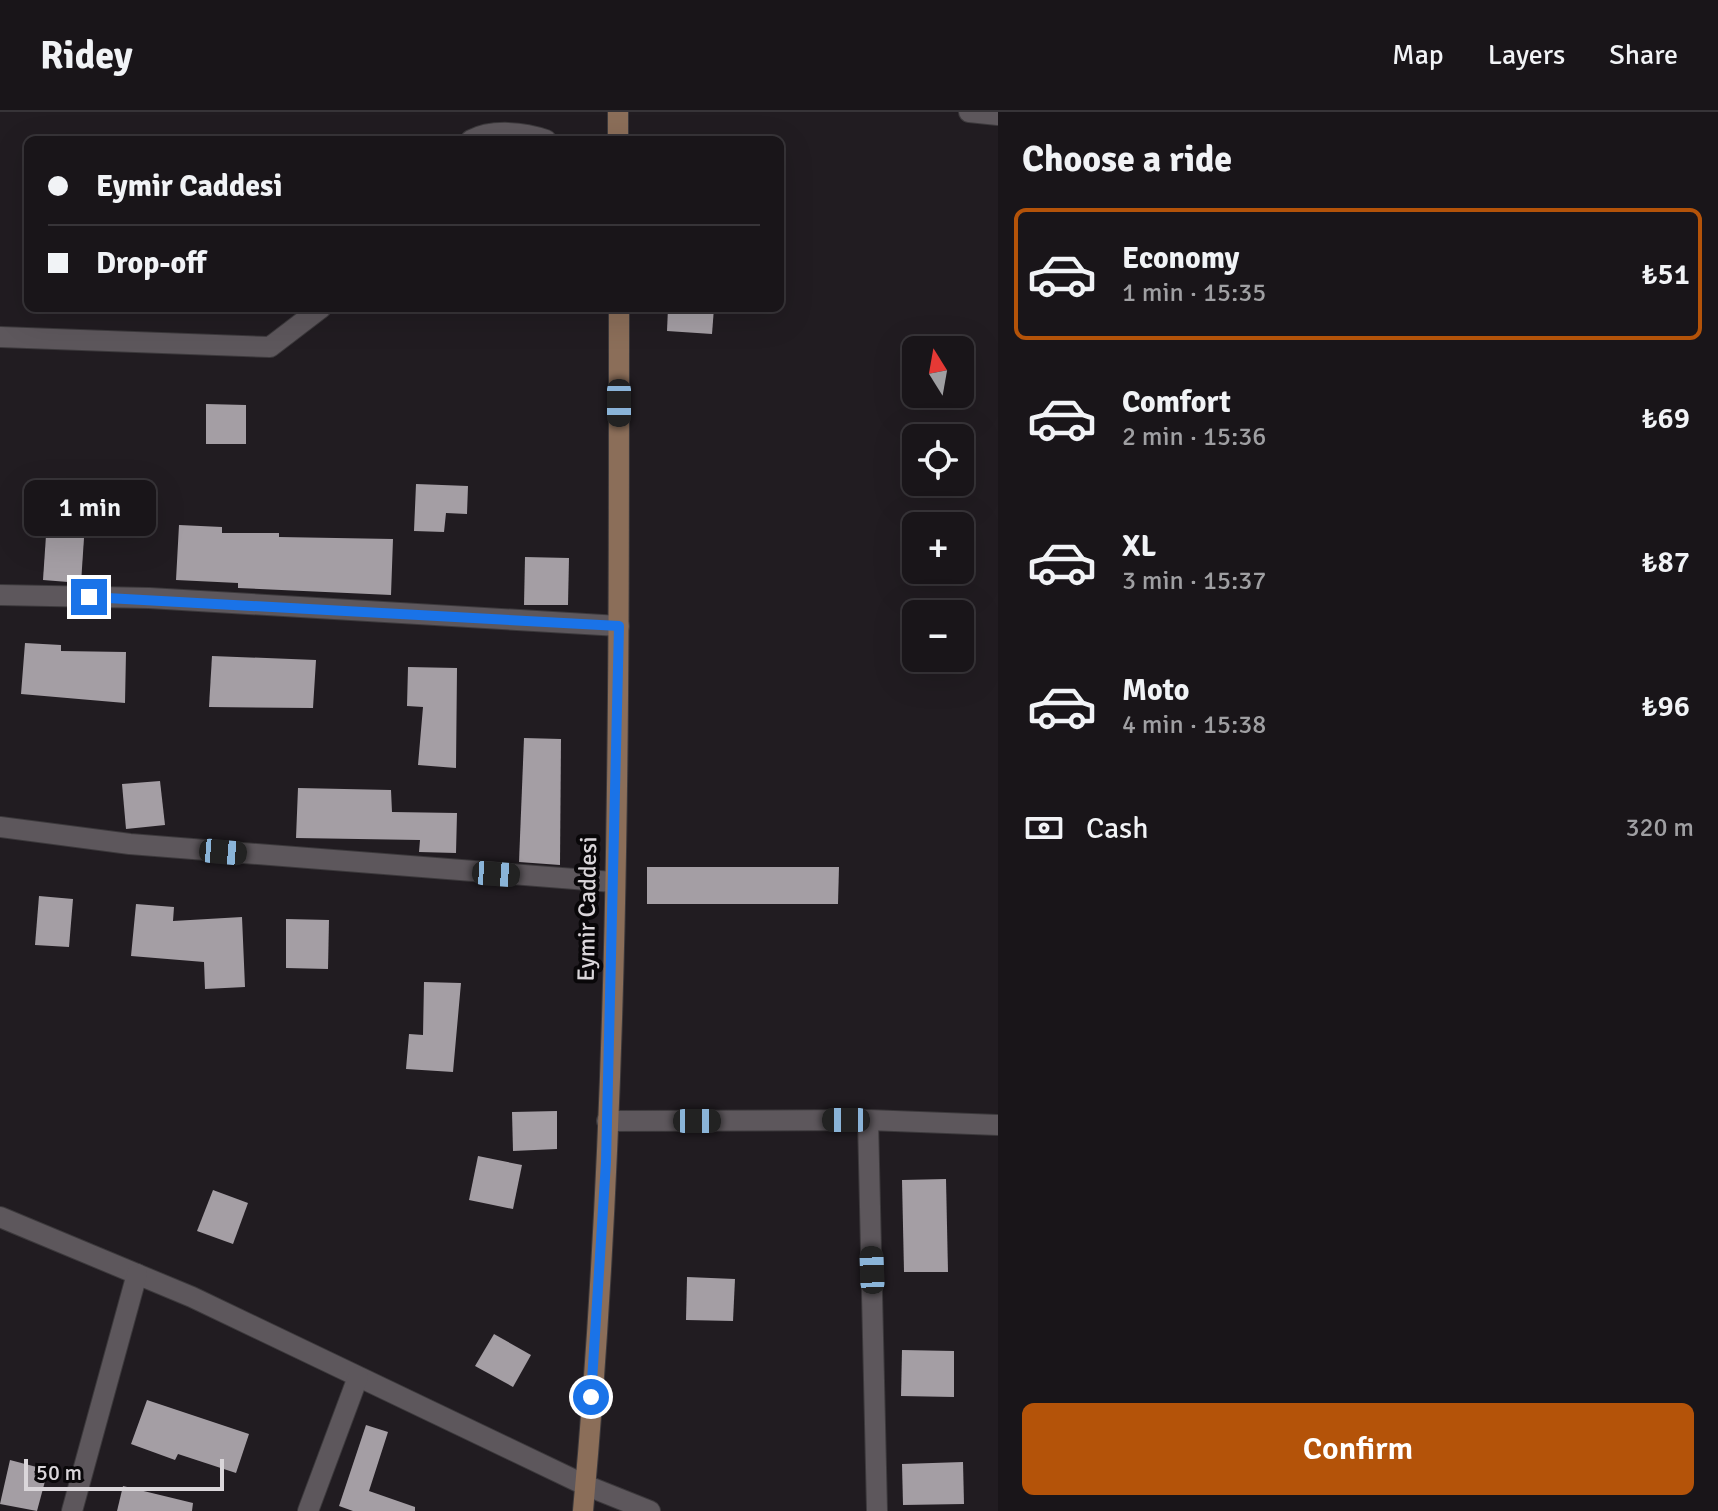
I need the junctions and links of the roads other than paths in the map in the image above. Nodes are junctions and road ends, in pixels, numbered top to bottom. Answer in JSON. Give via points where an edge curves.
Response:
{"nodes":[{"id":1,"x":618,"y":112,"type":"edge"},
{"id":2,"x":969,"y":112,"type":"edge"},
{"id":3,"x":998,"y":115,"type":"edge"},
{"id":4,"x":480,"y":136,"type":"edge"},
{"id":5,"x":535,"y":136,"type":"edge"},
{"id":6,"x":618,"y":136,"type":"edge"},
{"id":7,"x":316,"y":312,"type":"edge"},
{"id":8,"x":619,"y":312,"type":"edge"},
{"id":9,"x":0,"y":337,"type":"edge"},
{"id":10,"x":0,"y":595,"type":"edge"},
{"id":11,"x":619,"y":626,"type":"junction"},
{"id":12,"x":0,"y":827,"type":"edge"},
{"id":13,"x":613,"y":882,"type":"junction"},
{"id":14,"x":868,"y":1120,"type":"junction"},
{"id":15,"x":607,"y":1121,"type":"junction"},
{"id":16,"x":998,"y":1125,"type":"edge"},
{"id":17,"x":0,"y":1217,"type":"edge"},
{"id":18,"x":137,"y":1274,"type":"junction"},
{"id":19,"x":358,"y":1377,"type":"junction"},
{"id":20,"x":585,"y":1485,"type":"junction"},
{"id":21,"x":72,"y":1511,"type":"edge"},
{"id":22,"x":308,"y":1511,"type":"edge"},
{"id":23,"x":583,"y":1511,"type":"edge"},
{"id":24,"x":650,"y":1511,"type":"edge"},
{"id":25,"x":877,"y":1511,"type":"edge"}],
"edges":[{"from":1,"to":6,"type":"main road"},
{"from":2,"to":3,"type":"street"},
{"from":4,"to":5,"type":"street"},
{"from":7,"to":9,"type":"street","via":[[270,347]]},
{"from":8,"to":11,"type":"main road","name":"Eymir Caddesi"},
{"from":10,"to":11,"type":"street","via":[[149,598]]},
{"from":11,"to":13,"type":"main road","name":"Eymir Caddesi"},
{"from":12,"to":13,"type":"street","via":[[130,844]]},
{"from":13,"to":15,"type":"main road","name":"Eymir Caddesi"},
{"from":14,"to":15,"type":"street"},
{"from":14,"to":16,"type":"street"},
{"from":14,"to":25,"type":"street"},
{"from":15,"to":20,"type":"main road","name":"Eymir Caddesi"},
{"from":17,"to":18,"type":"street"},
{"from":18,"to":19,"type":"street"},
{"from":18,"to":21,"type":"street"},
{"from":19,"to":20,"type":"street"},
{"from":19,"to":22,"type":"street"},
{"from":20,"to":23,"type":"main road","name":"Eymir Caddesi"},
{"from":20,"to":24,"type":"street"}]}
